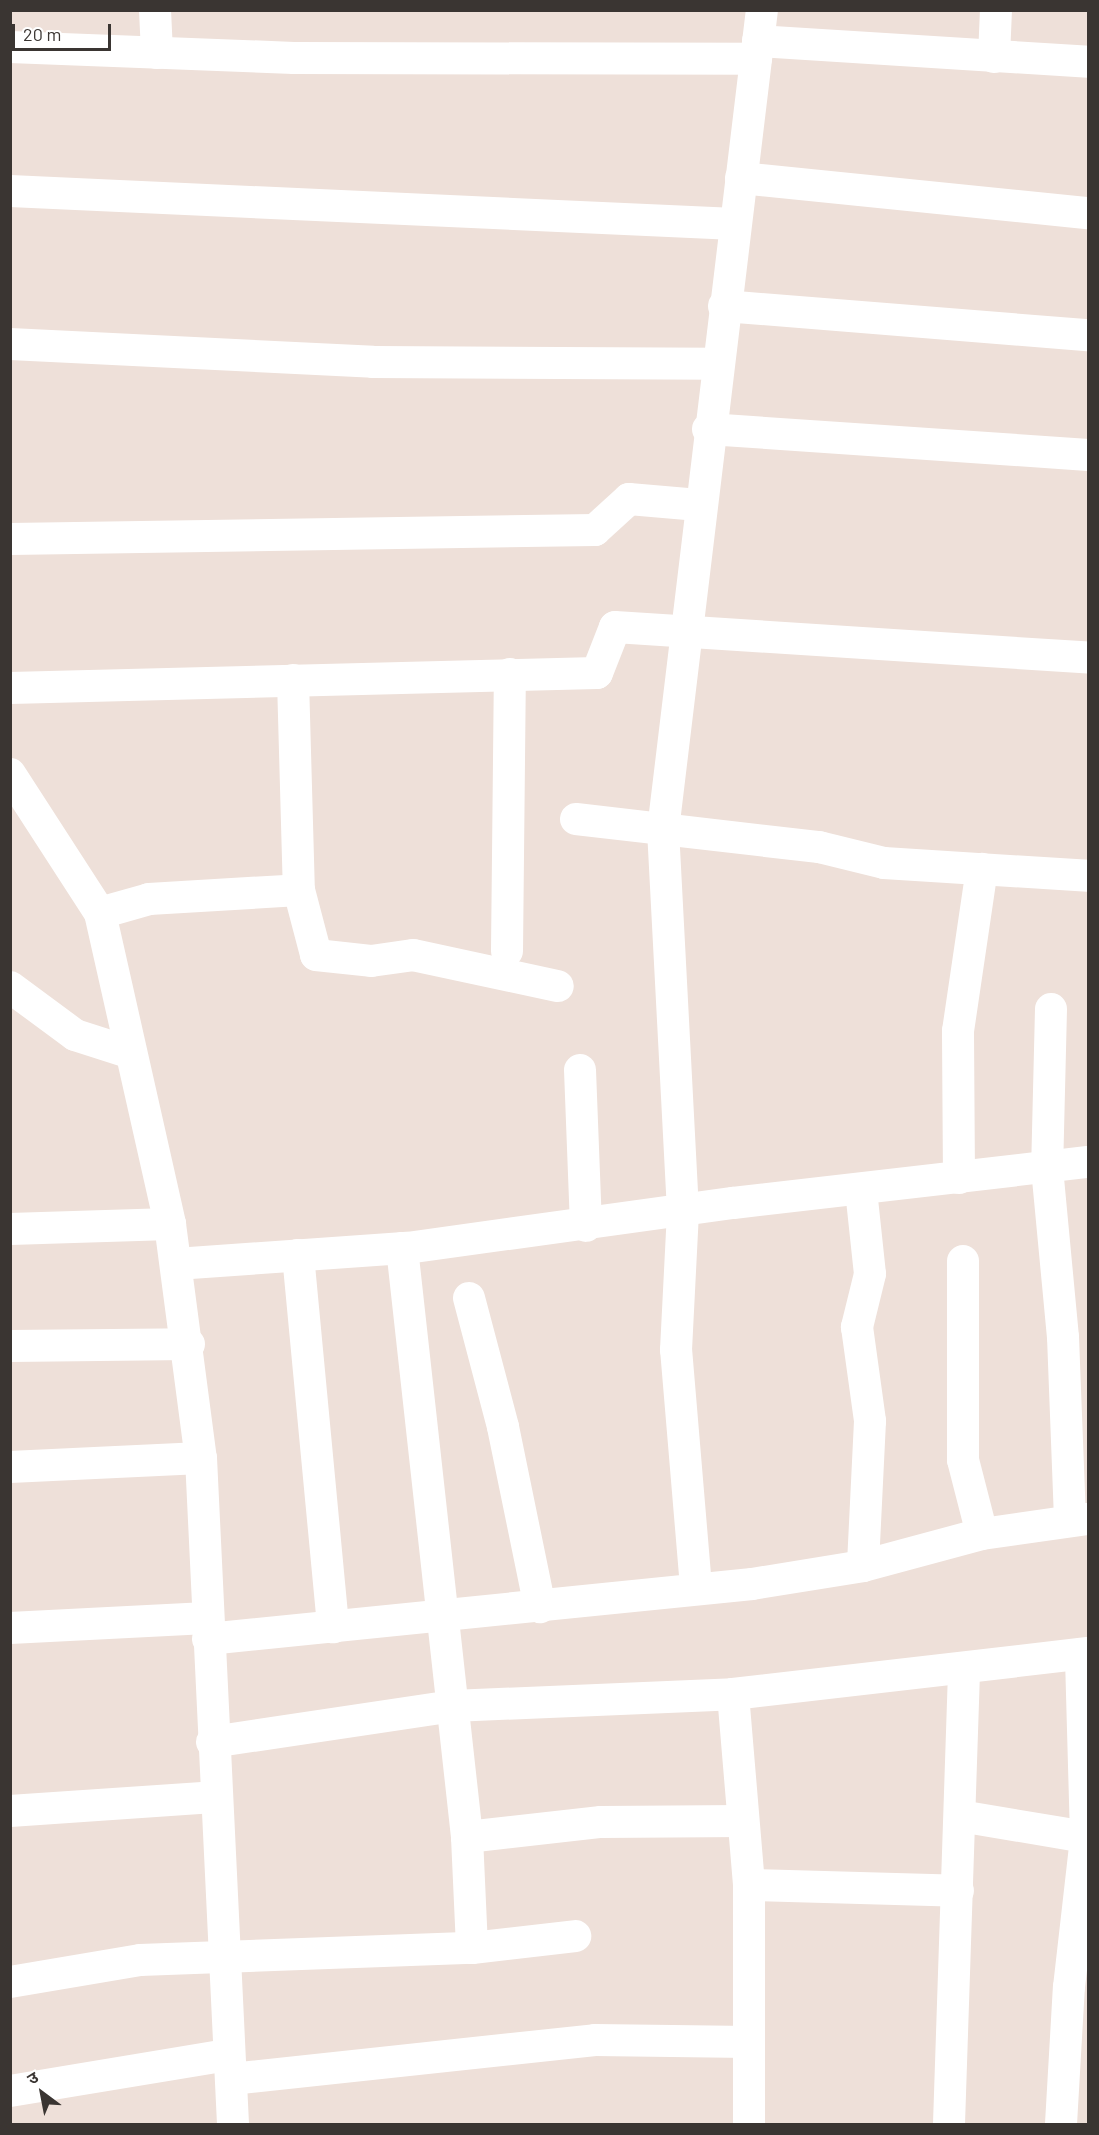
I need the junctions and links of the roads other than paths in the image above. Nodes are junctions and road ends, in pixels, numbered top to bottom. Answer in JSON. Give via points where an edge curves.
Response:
{"nodes":[{"id":1,"x":155,"y":10,"type":"edge"},
{"id":2,"x":762,"y":10,"type":"edge"},
{"id":3,"x":996,"y":10,"type":"edge"},
{"id":4,"x":10,"y":47,"type":"edge"},
{"id":5,"x":757,"y":50,"type":"junction"},
{"id":6,"x":158,"y":53,"type":"junction"},
{"id":7,"x":994,"y":57,"type":"junction"},
{"id":8,"x":1089,"y":62,"type":"edge"},
{"id":9,"x":741,"y":178,"type":"junction"},
{"id":10,"x":10,"y":191,"type":"edge"},
{"id":11,"x":1089,"y":213,"type":"edge"},
{"id":12,"x":735,"y":224,"type":"junction"},
{"id":13,"x":724,"y":306,"type":"junction"},
{"id":14,"x":1089,"y":334,"type":"edge"},
{"id":15,"x":10,"y":344,"type":"edge"},
{"id":16,"x":716,"y":364,"type":"junction"},
{"id":17,"x":708,"y":429,"type":"junction"},
{"id":18,"x":1089,"y":455,"type":"edge"},
{"id":19,"x":699,"y":505,"type":"junction"},
{"id":20,"x":10,"y":539,"type":"edge"},
{"id":21,"x":685,"y":632,"type":"junction"},
{"id":22,"x":1089,"y":658,"type":"edge"},
{"id":23,"x":510,"y":674,"type":"junction"},
{"id":24,"x":294,"y":680,"type":"junction"},
{"id":25,"x":10,"y":688,"type":"edge"},
{"id":26,"x":10,"y":774,"type":"edge"},
{"id":27,"x":576,"y":819,"type":"dead end"},
{"id":28,"x":663,"y":830,"type":"junction"},
{"id":29,"x":982,"y":869,"type":"junction"},
{"id":30,"x":1089,"y":876,"type":"edge"},
{"id":31,"x":299,"y":890,"type":"junction"},
{"id":32,"x":100,"y":914,"type":"junction"},
{"id":33,"x":507,"y":951,"type":"dead end"},
{"id":34,"x":558,"y":986,"type":"dead end"},
{"id":35,"x":10,"y":987,"type":"edge"},
{"id":36,"x":1051,"y":1009,"type":"dead end"},
{"id":37,"x":131,"y":1053,"type":"junction"},
{"id":38,"x":580,"y":1070,"type":"dead end"},
{"id":39,"x":1089,"y":1162,"type":"edge"},
{"id":40,"x":1047,"y":1168,"type":"junction"},
{"id":41,"x":959,"y":1179,"type":"junction"},
{"id":42,"x":861,"y":1190,"type":"junction"},
{"id":43,"x":683,"y":1211,"type":"junction"},
{"id":44,"x":170,"y":1224,"type":"junction"},
{"id":45,"x":586,"y":1226,"type":"junction"},
{"id":46,"x":10,"y":1229,"type":"edge"},
{"id":47,"x":402,"y":1248,"type":"junction"},
{"id":48,"x":298,"y":1256,"type":"junction"},
{"id":49,"x":963,"y":1261,"type":"dead end"},
{"id":50,"x":176,"y":1264,"type":"junction"},
{"id":51,"x":469,"y":1298,"type":"dead end"},
{"id":52,"x":189,"y":1344,"type":"junction"},
{"id":53,"x":10,"y":1346,"type":"edge"},
{"id":54,"x":201,"y":1458,"type":"junction"},
{"id":55,"x":10,"y":1467,"type":"edge"},
{"id":56,"x":1079,"y":1520,"type":"edge"},
{"id":57,"x":982,"y":1534,"type":"junction"},
{"id":58,"x":863,"y":1566,"type":"junction"},
{"id":59,"x":696,"y":1587,"type":"junction"},
{"id":60,"x":540,"y":1607,"type":"junction"},
{"id":61,"x":439,"y":1619,"type":"junction"},
{"id":62,"x":333,"y":1627,"type":"junction"},
{"id":63,"x":10,"y":1628,"type":"edge"},
{"id":64,"x":208,"y":1628,"type":"junction"},
{"id":65,"x":1085,"y":1653,"type":"edge"},
{"id":66,"x":964,"y":1668,"type":"junction"},
{"id":67,"x":733,"y":1694,"type":"junction"},
{"id":68,"x":452,"y":1706,"type":"junction"},
{"id":69,"x":212,"y":1742,"type":"junction"},
{"id":70,"x":214,"y":1797,"type":"junction"},
{"id":71,"x":10,"y":1811,"type":"edge"},
{"id":72,"x":960,"y":1816,"type":"junction"},
{"id":73,"x":743,"y":1821,"type":"junction"},
{"id":74,"x":1086,"y":1837,"type":"junction"},
{"id":75,"x":467,"y":1838,"type":"junction"},
{"id":76,"x":749,"y":1885,"type":"junction"},
{"id":77,"x":958,"y":1891,"type":"junction"},
{"id":78,"x":575,"y":1936,"type":"dead end"},
{"id":79,"x":472,"y":1948,"type":"junction"},
{"id":80,"x":222,"y":1959,"type":"junction"},
{"id":81,"x":10,"y":1982,"type":"edge"},
{"id":82,"x":748,"y":2042,"type":"junction"},
{"id":83,"x":229,"y":2067,"type":"junction"},
{"id":84,"x":10,"y":2091,"type":"edge"},
{"id":85,"x":233,"y":2124,"type":"edge"},
{"id":86,"x":749,"y":2124,"type":"edge"},
{"id":87,"x":949,"y":2124,"type":"edge"},
{"id":88,"x":1061,"y":2124,"type":"edge"}],
"edges":[{"from":1,"to":6,"type":"street"},
{"from":2,"to":5,"type":"street"},
{"from":3,"to":7,"type":"street"},
{"from":4,"to":6,"type":"street"},
{"from":5,"to":6,"type":"street"},
{"from":5,"to":7,"type":"street"},
{"from":5,"to":9,"type":"street"},
{"from":7,"to":8,"type":"street"},
{"from":9,"to":11,"type":"street"},
{"from":9,"to":12,"type":"street"},
{"from":10,"to":12,"type":"street"},
{"from":12,"to":13,"type":"street"},
{"from":13,"to":14,"type":"street"},
{"from":13,"to":16,"type":"street"},
{"from":15,"to":16,"type":"street","via":[[373,362]]},
{"from":16,"to":17,"type":"street"},
{"from":17,"to":18,"type":"street"},
{"from":17,"to":19,"type":"street"},
{"from":19,"to":20,"type":"street","via":[[629,500],[595,530]]},
{"from":19,"to":21,"type":"street"},
{"from":21,"to":22,"type":"street"},
{"from":21,"to":23,"type":"street","via":[[615,627],[597,673]]},
{"from":21,"to":28,"type":"street"},
{"from":23,"to":24,"type":"street"},
{"from":23,"to":33,"type":"street"},
{"from":24,"to":25,"type":"street"},
{"from":24,"to":31,"type":"street"},
{"from":26,"to":32,"type":"street"},
{"from":27,"to":28,"type":"street"},
{"from":28,"to":29,"type":"street","via":[[819,847],[884,863]]},
{"from":28,"to":43,"type":"street"},
{"from":29,"to":30,"type":"street"},
{"from":29,"to":41,"type":"street","via":[[958,1031]]},
{"from":31,"to":32,"type":"street","via":[[149,899]]},
{"from":31,"to":34,"type":"street","via":[[316,956],[371,961],[413,955]]},
{"from":32,"to":37,"type":"street"},
{"from":35,"to":37,"type":"street","via":[[75,1035]]},
{"from":36,"to":40,"type":"street"},
{"from":37,"to":44,"type":"street"},
{"from":38,"to":45,"type":"street"},
{"from":39,"to":40,"type":"street"},
{"from":40,"to":41,"type":"street"},
{"from":40,"to":56,"type":"street"},
{"from":41,"to":42,"type":"street"},
{"from":42,"to":43,"type":"street"},
{"from":42,"to":58,"type":"street","via":[[870,1274],[857,1327],[870,1421]]},
{"from":43,"to":45,"type":"street"},
{"from":43,"to":59,"type":"street","via":[[676,1350]]},
{"from":44,"to":46,"type":"street"},
{"from":44,"to":50,"type":"street"},
{"from":45,"to":47,"type":"street"},
{"from":47,"to":48,"type":"street"},
{"from":47,"to":61,"type":"street"},
{"from":48,"to":50,"type":"street"},
{"from":48,"to":62,"type":"street"},
{"from":49,"to":57,"type":"street","via":[[963,1460]]},
{"from":50,"to":52,"type":"street"},
{"from":51,"to":60,"type":"street","via":[[503,1427]]},
{"from":52,"to":53,"type":"street"},
{"from":52,"to":54,"type":"street"},
{"from":54,"to":55,"type":"street"},
{"from":54,"to":64,"type":"street"},
{"from":56,"to":57,"type":"street"},
{"from":57,"to":58,"type":"street"},
{"from":58,"to":59,"type":"street","via":[[753,1584]]},
{"from":59,"to":60,"type":"street"},
{"from":60,"to":61,"type":"street"},
{"from":61,"to":62,"type":"street"},
{"from":61,"to":68,"type":"street"},
{"from":62,"to":64,"type":"street"},
{"from":63,"to":64,"type":"street"},
{"from":64,"to":69,"type":"street"},
{"from":65,"to":66,"type":"street"},
{"from":65,"to":74,"type":"street"},
{"from":66,"to":67,"type":"street"},
{"from":66,"to":72,"type":"street"},
{"from":67,"to":68,"type":"street"},
{"from":67,"to":73,"type":"street"},
{"from":68,"to":69,"type":"street"},
{"from":68,"to":75,"type":"street"},
{"from":69,"to":70,"type":"street"},
{"from":70,"to":71,"type":"street"},
{"from":70,"to":80,"type":"street"},
{"from":72,"to":74,"type":"street"},
{"from":72,"to":77,"type":"street"},
{"from":73,"to":75,"type":"street","via":[[601,1822]]},
{"from":73,"to":76,"type":"street"},
{"from":74,"to":88,"type":"street","via":[[1069,1987]]},
{"from":75,"to":79,"type":"street"},
{"from":76,"to":77,"type":"street"},
{"from":76,"to":82,"type":"street"},
{"from":77,"to":87,"type":"street"},
{"from":78,"to":79,"type":"street"},
{"from":79,"to":80,"type":"street"},
{"from":80,"to":81,"type":"street","via":[[140,1960]]},
{"from":80,"to":83,"type":"street"},
{"from":82,"to":83,"type":"street","via":[[595,2040]]},
{"from":82,"to":86,"type":"street"},
{"from":83,"to":84,"type":"street"},
{"from":83,"to":85,"type":"street"}]}
